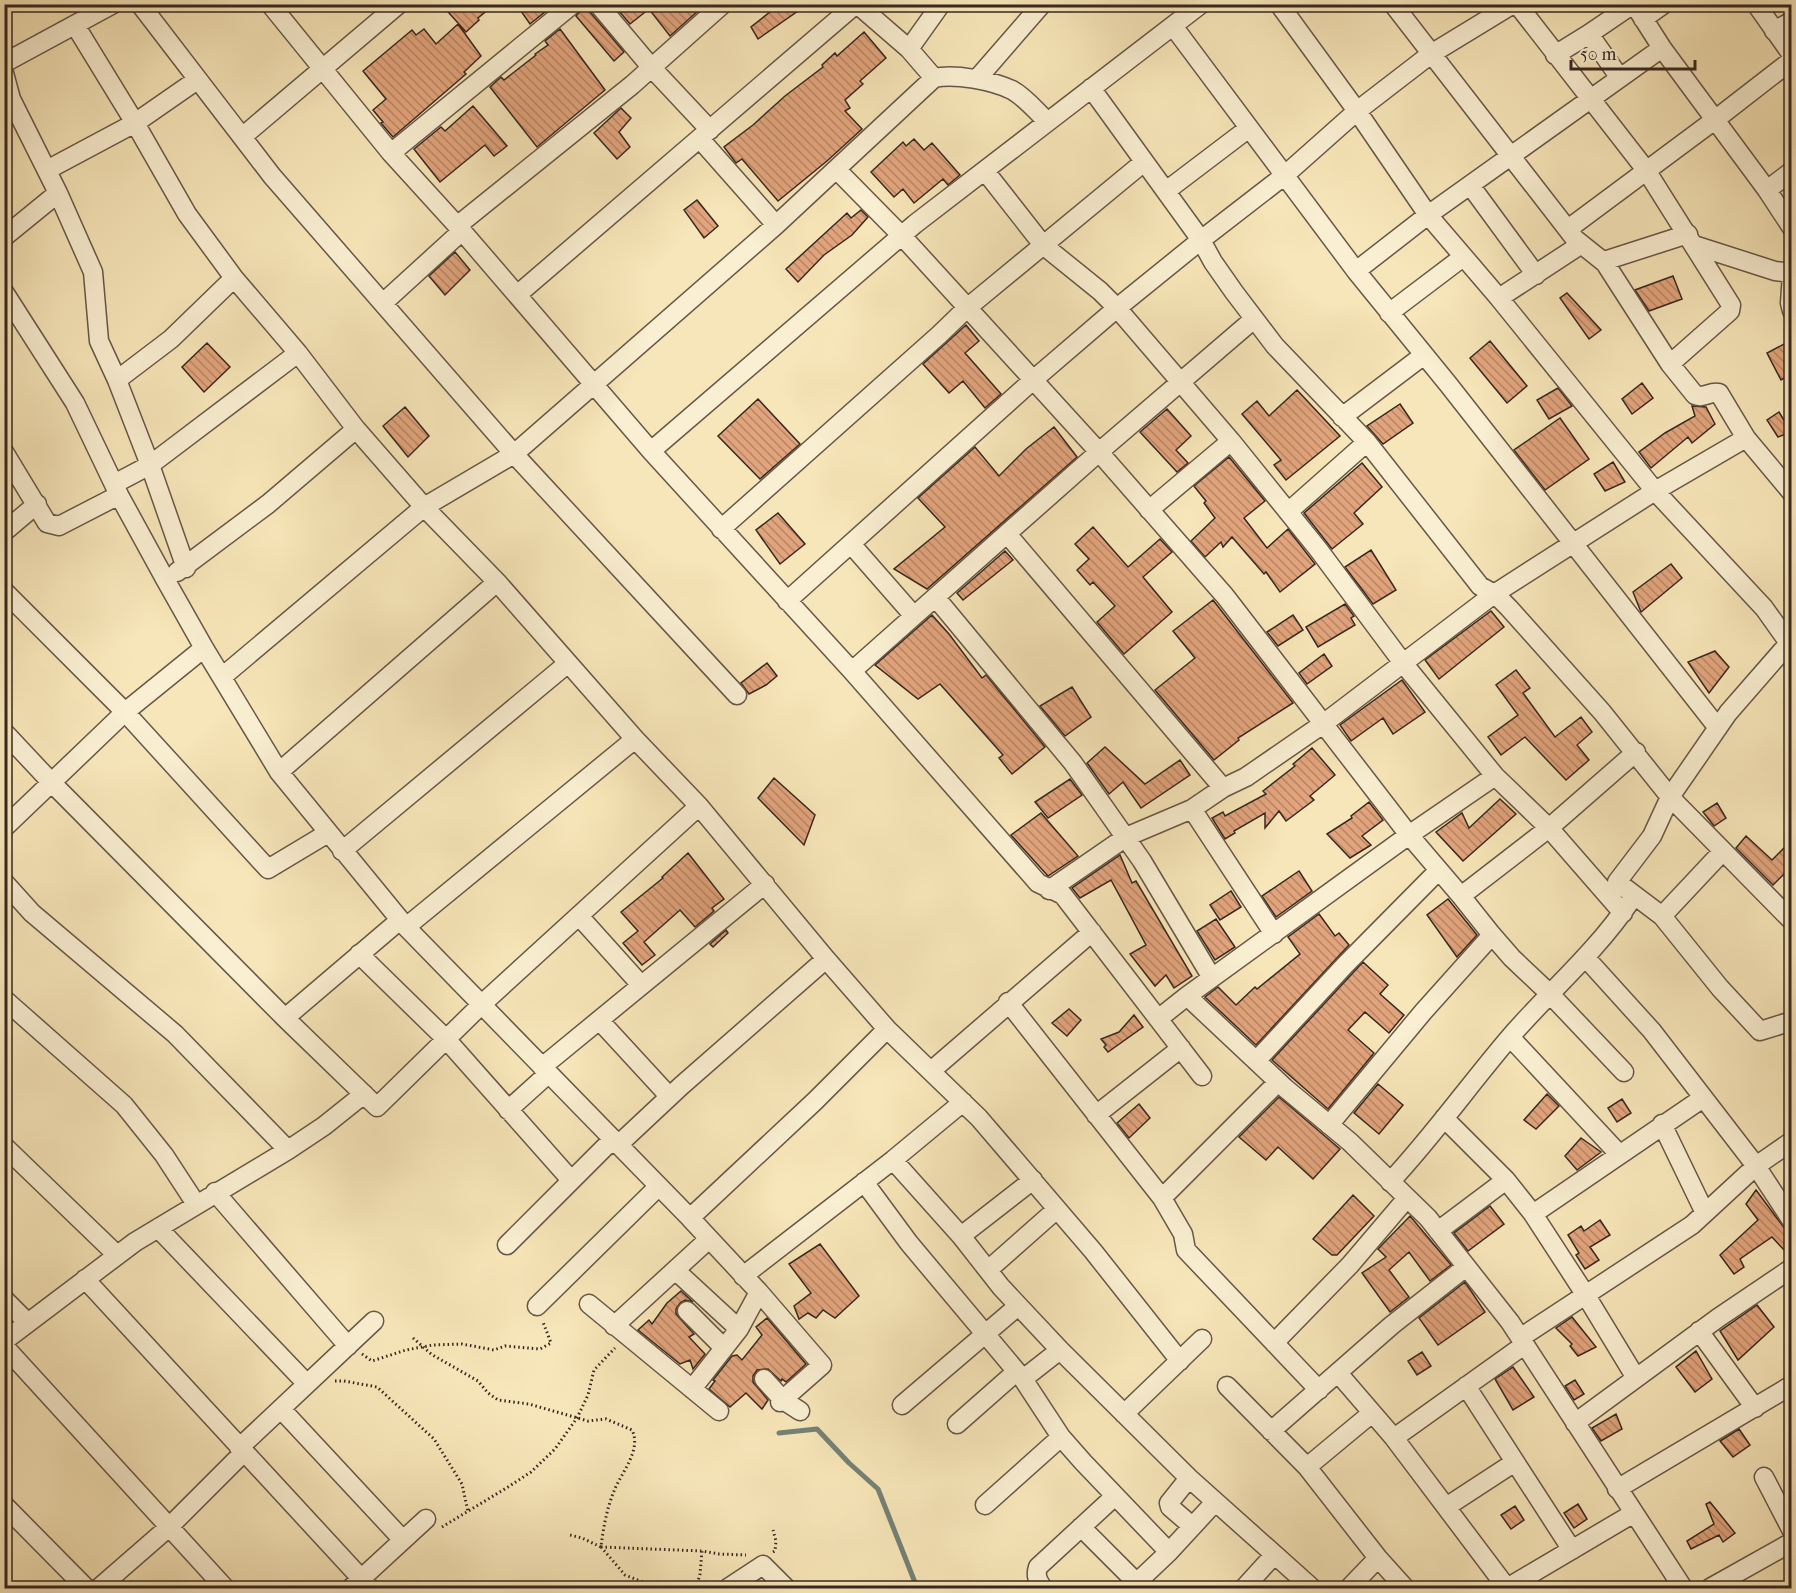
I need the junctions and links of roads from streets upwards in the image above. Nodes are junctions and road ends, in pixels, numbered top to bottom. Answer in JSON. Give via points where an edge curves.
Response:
{"nodes":[{"id":1,"x":113,"y":4,"type":"edge"},
{"id":2,"x":140,"y":4,"type":"edge"},
{"id":3,"x":270,"y":4,"type":"edge"},
{"id":4,"x":399,"y":4,"type":"edge"},
{"id":5,"x":573,"y":4,"type":"edge"},
{"id":6,"x":598,"y":4,"type":"edge"},
{"id":7,"x":723,"y":4,"type":"edge"},
{"id":8,"x":857,"y":4,"type":"edge"},
{"id":9,"x":941,"y":4,"type":"edge"},
{"id":10,"x":1042,"y":4,"type":"edge"},
{"id":11,"x":1201,"y":4,"type":"edge"},
{"id":12,"x":1279,"y":4,"type":"edge"},
{"id":13,"x":1394,"y":4,"type":"edge"},
{"id":14,"x":1515,"y":4,"type":"edge"},
{"id":15,"x":1664,"y":4,"type":"edge"},
{"id":16,"x":1756,"y":4,"type":"edge"},
{"id":17,"x":1637,"y":9,"type":"edge"},
{"id":18,"x":1791,"y":21,"type":"edge"},
{"id":19,"x":75,"y":25,"type":"junction"},
{"id":20,"x":1173,"y":26,"type":"junction"},
{"id":21,"x":1774,"y":31,"type":"junction"},
{"id":22,"x":1589,"y":34,"type":"junction"},
{"id":23,"x":1662,"y":48,"type":"junction"},
{"id":24,"x":909,"y":49,"type":"junction"},
{"id":25,"x":1431,"y":54,"type":"junction"},
{"id":26,"x":1555,"y":55,"type":"junction"},
{"id":27,"x":1791,"y":55,"type":"edge"},
{"id":28,"x":1791,"y":60,"type":"edge"},
{"id":29,"x":4,"y":63,"type":"edge"},
{"id":30,"x":651,"y":66,"type":"junction"},
{"id":31,"x":323,"y":69,"type":"junction"},
{"id":32,"x":4,"y":73,"type":"edge"},
{"id":33,"x":934,"y":78,"type":"junction"},
{"id":34,"x":1620,"y":78,"type":"junction"},
{"id":35,"x":197,"y":80,"type":"junction"},
{"id":36,"x":977,"y":80,"type":"junction"},
{"id":37,"x":1091,"y":88,"type":"junction"},
{"id":38,"x":8,"y":96,"type":"edge"},
{"id":39,"x":1590,"y":100,"type":"junction"},
{"id":40,"x":1356,"y":111,"type":"junction"},
{"id":41,"x":1716,"y":119,"type":"junction"},
{"id":42,"x":1047,"y":121,"type":"junction"},
{"id":43,"x":135,"y":123,"type":"junction"},
{"id":44,"x":1250,"y":128,"type":"junction"},
{"id":45,"x":705,"y":134,"type":"junction"},
{"id":46,"x":242,"y":137,"type":"junction"},
{"id":47,"x":391,"y":153,"type":"junction"},
{"id":48,"x":1510,"y":156,"type":"junction"},
{"id":49,"x":1144,"y":162,"type":"junction"},
{"id":50,"x":46,"y":170,"type":"junction"},
{"id":51,"x":837,"y":170,"type":"junction"},
{"id":52,"x":1646,"y":170,"type":"junction"},
{"id":53,"x":985,"y":171,"type":"junction"},
{"id":54,"x":1791,"y":171,"type":"edge"},
{"id":55,"x":1285,"y":175,"type":"junction"},
{"id":56,"x":1470,"y":185,"type":"junction"},
{"id":57,"x":1767,"y":190,"type":"junction"},
{"id":58,"x":1166,"y":191,"type":"junction"},
{"id":59,"x":58,"y":193,"type":"junction"},
{"id":60,"x":1428,"y":215,"type":"junction"},
{"id":61,"x":776,"y":225,"type":"junction"},
{"id":62,"x":460,"y":228,"type":"junction"},
{"id":63,"x":1791,"y":228,"type":"edge"},
{"id":64,"x":1568,"y":229,"type":"junction"},
{"id":65,"x":902,"y":236,"type":"junction"},
{"id":66,"x":4,"y":237,"type":"edge"},
{"id":67,"x":1691,"y":239,"type":"junction"},
{"id":68,"x":1201,"y":240,"type":"junction"},
{"id":69,"x":1043,"y":245,"type":"junction"},
{"id":70,"x":1580,"y":245,"type":"junction"},
{"id":71,"x":1463,"y":257,"type":"junction"},
{"id":72,"x":1605,"y":263,"type":"junction"},
{"id":73,"x":1356,"y":271,"type":"junction"},
{"id":74,"x":1791,"y":273,"type":"edge"},
{"id":75,"x":1536,"y":275,"type":"junction"},
{"id":76,"x":234,"y":278,"type":"junction"},
{"id":77,"x":4,"y":292,"type":"edge"},
{"id":78,"x":517,"y":295,"type":"junction"},
{"id":79,"x":1499,"y":298,"type":"junction"},
{"id":80,"x":383,"y":303,"type":"junction"},
{"id":81,"x":967,"y":308,"type":"junction"},
{"id":82,"x":1117,"y":308,"type":"junction"},
{"id":83,"x":1791,"y":311,"type":"edge"},
{"id":84,"x":1389,"y":313,"type":"junction"},
{"id":85,"x":1254,"y":319,"type":"junction"},
{"id":86,"x":298,"y":353,"type":"junction"},
{"id":87,"x":1424,"y":355,"type":"junction"},
{"id":88,"x":1670,"y":363,"type":"junction"},
{"id":89,"x":117,"y":380,"type":"junction"},
{"id":90,"x":1032,"y":381,"type":"junction"},
{"id":91,"x":1180,"y":382,"type":"junction"},
{"id":92,"x":594,"y":385,"type":"junction"},
{"id":93,"x":1342,"y":417,"type":"junction"},
{"id":94,"x":356,"y":429,"type":"junction"},
{"id":95,"x":1746,"y":438,"type":"junction"},
{"id":96,"x":1231,"y":441,"type":"junction"},
{"id":97,"x":1367,"y":442,"type":"junction"},
{"id":98,"x":651,"y":451,"type":"junction"},
{"id":99,"x":4,"y":452,"type":"edge"},
{"id":100,"x":1099,"y":452,"type":"junction"},
{"id":101,"x":514,"y":454,"type":"junction"},
{"id":102,"x":150,"y":465,"type":"junction"},
{"id":103,"x":116,"y":489,"type":"junction"},
{"id":104,"x":1655,"y":491,"type":"junction"},
{"id":105,"x":1791,"y":493,"type":"edge"},
{"id":106,"x":37,"y":504,"type":"junction"},
{"id":107,"x":424,"y":507,"type":"junction"},
{"id":108,"x":1149,"y":510,"type":"junction"},
{"id":109,"x":1288,"y":512,"type":"junction"},
{"id":110,"x":721,"y":529,"type":"junction"},
{"id":111,"x":4,"y":532,"type":"edge"},
{"id":112,"x":1008,"y":535,"type":"junction"},
{"id":113,"x":1572,"y":543,"type":"junction"},
{"id":114,"x":851,"y":544,"type":"junction"},
{"id":115,"x":186,"y":568,"type":"junction"},
{"id":116,"x":165,"y":579,"type":"junction"},
{"id":117,"x":497,"y":582,"type":"junction"},
{"id":118,"x":4,"y":591,"type":"edge"},
{"id":119,"x":1494,"y":594,"type":"junction"},
{"id":120,"x":936,"y":598,"type":"junction"},
{"id":121,"x":787,"y":601,"type":"junction"},
{"id":122,"x":914,"y":616,"type":"junction"},
{"id":123,"x":1791,"y":644,"type":"edge"},
{"id":124,"x":204,"y":648,"type":"junction"},
{"id":125,"x":1403,"y":663,"type":"junction"},
{"id":126,"x":567,"y":664,"type":"junction"},
{"id":127,"x":852,"y":671,"type":"junction"},
{"id":128,"x":222,"y":677,"type":"junction"},
{"id":129,"x":737,"y":695,"type":"dead end"},
{"id":130,"x":124,"y":712,"type":"junction"},
{"id":131,"x":1323,"y":724,"type":"junction"},
{"id":132,"x":1718,"y":728,"type":"junction"},
{"id":133,"x":4,"y":732,"type":"edge"},
{"id":134,"x":635,"y":739,"type":"junction"},
{"id":135,"x":1636,"y":752,"type":"junction"},
{"id":136,"x":279,"y":772,"type":"junction"},
{"id":137,"x":1496,"y":776,"type":"junction"},
{"id":138,"x":51,"y":782,"type":"junction"},
{"id":139,"x":1223,"y":788,"type":"junction"},
{"id":140,"x":1671,"y":797,"type":"junction"},
{"id":141,"x":699,"y":807,"type":"junction"},
{"id":142,"x":1192,"y":809,"type":"junction"},
{"id":143,"x":4,"y":828,"type":"edge"},
{"id":144,"x":1549,"y":828,"type":"junction"},
{"id":145,"x":328,"y":833,"type":"junction"},
{"id":146,"x":1409,"y":835,"type":"junction"},
{"id":147,"x":1125,"y":837,"type":"junction"},
{"id":148,"x":342,"y":851,"type":"junction"},
{"id":149,"x":1723,"y":851,"type":"junction"},
{"id":150,"x":1438,"y":872,"type":"junction"},
{"id":151,"x":4,"y":882,"type":"edge"},
{"id":152,"x":765,"y":884,"type":"junction"},
{"id":153,"x":1049,"y":890,"type":"junction"},
{"id":154,"x":1634,"y":895,"type":"junction"},
{"id":155,"x":1461,"y":896,"type":"junction"},
{"id":156,"x":1623,"y":913,"type":"junction"},
{"id":157,"x":579,"y":916,"type":"junction"},
{"id":158,"x":1662,"y":916,"type":"junction"},
{"id":159,"x":1791,"y":921,"type":"edge"},
{"id":160,"x":403,"y":923,"type":"junction"},
{"id":161,"x":1092,"y":932,"type":"junction"},
{"id":162,"x":1274,"y":934,"type":"junction"},
{"id":163,"x":1492,"y":935,"type":"junction"},
{"id":164,"x":360,"y":954,"type":"junction"},
{"id":165,"x":1585,"y":957,"type":"junction"},
{"id":166,"x":826,"y":959,"type":"junction"},
{"id":167,"x":1212,"y":978,"type":"junction"},
{"id":168,"x":641,"y":985,"type":"junction"},
{"id":169,"x":1549,"y":993,"type":"junction"},
{"id":170,"x":1187,"y":996,"type":"junction"},
{"id":171,"x":4,"y":999,"type":"edge"},
{"id":172,"x":1008,"y":1002,"type":"junction"},
{"id":173,"x":482,"y":1004,"type":"junction"},
{"id":174,"x":285,"y":1018,"type":"junction"},
{"id":175,"x":1158,"y":1019,"type":"junction"},
{"id":176,"x":599,"y":1020,"type":"junction"},
{"id":177,"x":1791,"y":1021,"type":"edge"},
{"id":178,"x":887,"y":1029,"type":"junction"},
{"id":179,"x":1510,"y":1037,"type":"junction"},
{"id":180,"x":446,"y":1039,"type":"junction"},
{"id":181,"x":1181,"y":1048,"type":"junction"},
{"id":182,"x":1256,"y":1061,"type":"junction"},
{"id":183,"x":545,"y":1070,"type":"junction"},
{"id":184,"x":931,"y":1071,"type":"junction"},
{"id":185,"x":1624,"y":1072,"type":"dead end"},
{"id":186,"x":1202,"y":1076,"type":"dead end"},
{"id":187,"x":1278,"y":1082,"type":"junction"},
{"id":188,"x":364,"y":1094,"type":"junction"},
{"id":189,"x":669,"y":1096,"type":"junction"},
{"id":190,"x":1703,"y":1098,"type":"junction"},
{"id":191,"x":963,"y":1102,"type":"junction"},
{"id":192,"x":508,"y":1110,"type":"junction"},
{"id":193,"x":1096,"y":1115,"type":"junction"},
{"id":194,"x":1444,"y":1118,"type":"junction"},
{"id":195,"x":1662,"y":1124,"type":"junction"},
{"id":196,"x":1329,"y":1125,"type":"junction"},
{"id":197,"x":1791,"y":1141,"type":"edge"},
{"id":198,"x":615,"y":1142,"type":"junction"},
{"id":199,"x":4,"y":1146,"type":"edge"},
{"id":200,"x":288,"y":1150,"type":"junction"},
{"id":201,"x":1619,"y":1154,"type":"junction"},
{"id":202,"x":893,"y":1160,"type":"junction"},
{"id":203,"x":1756,"y":1166,"type":"junction"},
{"id":204,"x":571,"y":1180,"type":"junction"},
{"id":205,"x":1033,"y":1180,"type":"junction"},
{"id":206,"x":1506,"y":1180,"type":"junction"},
{"id":207,"x":864,"y":1182,"type":"junction"},
{"id":208,"x":1390,"y":1182,"type":"junction"},
{"id":209,"x":659,"y":1186,"type":"junction"},
{"id":210,"x":215,"y":1192,"type":"junction"},
{"id":211,"x":1162,"y":1198,"type":"junction"},
{"id":212,"x":1407,"y":1198,"type":"junction"},
{"id":213,"x":196,"y":1204,"type":"junction"},
{"id":214,"x":1057,"y":1209,"type":"junction"},
{"id":215,"x":1705,"y":1213,"type":"junction"},
{"id":216,"x":1533,"y":1214,"type":"junction"},
{"id":217,"x":690,"y":1218,"type":"junction"},
{"id":218,"x":1791,"y":1221,"type":"edge"},
{"id":219,"x":158,"y":1227,"type":"junction"},
{"id":220,"x":1438,"y":1231,"type":"junction"},
{"id":221,"x":961,"y":1236,"type":"junction"},
{"id":222,"x":709,"y":1239,"type":"junction"},
{"id":223,"x":507,"y":1245,"type":"dead end"},
{"id":224,"x":117,"y":1255,"type":"junction"},
{"id":225,"x":1466,"y":1267,"type":"junction"},
{"id":226,"x":1791,"y":1268,"type":"edge"},
{"id":227,"x":675,"y":1270,"type":"junction"},
{"id":228,"x":988,"y":1270,"type":"junction"},
{"id":229,"x":743,"y":1276,"type":"junction"},
{"id":230,"x":85,"y":1279,"type":"junction"},
{"id":231,"x":759,"y":1292,"type":"junction"},
{"id":232,"x":1585,"y":1294,"type":"junction"},
{"id":233,"x":4,"y":1299,"type":"edge"},
{"id":234,"x":590,"y":1304,"type":"dead end"},
{"id":235,"x":537,"y":1306,"type":"road end"},
{"id":236,"x":1018,"y":1306,"type":"junction"},
{"id":237,"x":687,"y":1311,"type":"dead end"},
{"id":238,"x":374,"y":1321,"type":"dead end"},
{"id":239,"x":28,"y":1323,"type":"junction"},
{"id":240,"x":739,"y":1329,"type":"junction"},
{"id":241,"x":621,"y":1331,"type":"junction"},
{"id":242,"x":1699,"y":1331,"type":"junction"},
{"id":243,"x":983,"y":1334,"type":"junction"},
{"id":244,"x":1202,"y":1339,"type":"dead end"},
{"id":245,"x":4,"y":1341,"type":"edge"},
{"id":246,"x":1522,"y":1341,"type":"junction"},
{"id":247,"x":1274,"y":1343,"type":"junction"},
{"id":248,"x":4,"y":1346,"type":"edge"},
{"id":249,"x":348,"y":1346,"type":"junction"},
{"id":250,"x":724,"y":1348,"type":"junction"},
{"id":251,"x":1060,"y":1350,"type":"junction"},
{"id":252,"x":1180,"y":1360,"type":"junction"},
{"id":253,"x":1338,"y":1373,"type":"junction"},
{"id":254,"x":1019,"y":1376,"type":"junction"},
{"id":255,"x":1636,"y":1378,"type":"junction"},
{"id":256,"x":764,"y":1379,"type":"dead end"},
{"id":257,"x":307,"y":1384,"type":"junction"},
{"id":258,"x":1227,"y":1386,"type":"dead end"},
{"id":259,"x":1466,"y":1386,"type":"junction"},
{"id":260,"x":1790,"y":1388,"type":"edge"},
{"id":261,"x":692,"y":1389,"type":"junction"},
{"id":262,"x":1319,"y":1390,"type":"junction"},
{"id":263,"x":782,"y":1401,"type":"junction"},
{"id":264,"x":902,"y":1405,"type":"dead end"},
{"id":265,"x":1755,"y":1408,"type":"junction"},
{"id":266,"x":281,"y":1409,"type":"junction"},
{"id":267,"x":719,"y":1411,"type":"dead end"},
{"id":268,"x":800,"y":1411,"type":"dead end"},
{"id":269,"x":1372,"y":1413,"type":"junction"},
{"id":270,"x":1124,"y":1414,"type":"junction"},
{"id":271,"x":1575,"y":1423,"type":"junction"},
{"id":272,"x":957,"y":1424,"type":"dead end"},
{"id":273,"x":1271,"y":1431,"type":"junction"},
{"id":274,"x":1061,"y":1437,"type":"junction"},
{"id":275,"x":1394,"y":1438,"type":"junction"},
{"id":276,"x":241,"y":1450,"type":"junction"},
{"id":277,"x":1515,"y":1462,"type":"junction"},
{"id":278,"x":1307,"y":1467,"type":"junction"},
{"id":279,"x":1764,"y":1477,"type":"dead end"},
{"id":280,"x":1189,"y":1478,"type":"junction"},
{"id":281,"x":1617,"y":1489,"type":"junction"},
{"id":282,"x":1115,"y":1496,"type":"junction"},
{"id":283,"x":1215,"y":1502,"type":"junction"},
{"id":284,"x":4,"y":1505,"type":"edge"},
{"id":285,"x":985,"y":1505,"type":"dead end"},
{"id":286,"x":1446,"y":1507,"type":"junction"},
{"id":287,"x":1634,"y":1513,"type":"junction"},
{"id":288,"x":431,"y":1525,"type":"road end"},
{"id":289,"x":1192,"y":1526,"type":"junction"},
{"id":290,"x":169,"y":1527,"type":"junction"},
{"id":291,"x":1081,"y":1527,"type":"junction"},
{"id":292,"x":1791,"y":1531,"type":"edge"},
{"id":293,"x":403,"y":1540,"type":"junction"},
{"id":294,"x":1791,"y":1542,"type":"edge"},
{"id":295,"x":1572,"y":1550,"type":"junction"},
{"id":296,"x":1169,"y":1552,"type":"junction"},
{"id":297,"x":1274,"y":1555,"type":"junction"},
{"id":298,"x":1378,"y":1558,"type":"junction"},
{"id":299,"x":360,"y":1585,"type":"edge"},
{"id":300,"x":1134,"y":1586,"type":"edge"},
{"id":301,"x":1674,"y":1586,"type":"edge"},
{"id":302,"x":86,"y":1588,"type":"edge"},
{"id":303,"x":99,"y":1588,"type":"edge"},
{"id":304,"x":225,"y":1588,"type":"edge"},
{"id":305,"x":728,"y":1588,"type":"edge"},
{"id":306,"x":786,"y":1588,"type":"edge"},
{"id":307,"x":1043,"y":1588,"type":"edge"},
{"id":308,"x":1245,"y":1588,"type":"edge"},
{"id":309,"x":1312,"y":1588,"type":"edge"},
{"id":310,"x":1349,"y":1588,"type":"edge"},
{"id":311,"x":1405,"y":1588,"type":"edge"},
{"id":312,"x":1507,"y":1588,"type":"edge"},
{"id":313,"x":1710,"y":1588,"type":"edge"}],
"edges":[{"from":1,"to":19,"type":"street"},
{"from":2,"to":35,"type":"street"},
{"from":3,"to":31,"type":"street"},
{"from":4,"to":31,"type":"street"},
{"from":5,"to":47,"type":"street"},
{"from":6,"to":30,"type":"street"},
{"from":7,"to":30,"type":"street"},
{"from":8,"to":24,"type":"street"},
{"from":8,"to":45,"type":"street"},
{"from":9,"to":24,"type":"street"},
{"from":10,"to":36,"type":"street"},
{"from":11,"to":20,"type":"street"},
{"from":12,"to":40,"type":"street"},
{"from":13,"to":25,"type":"street"},
{"from":14,"to":25,"type":"street"},
{"from":14,"to":26,"type":"street"},
{"from":15,"to":17,"type":"street"},
{"from":16,"to":21,"type":"street"},
{"from":17,"to":22,"type":"street"},
{"from":17,"to":23,"type":"street"},
{"from":18,"to":21,"type":"street"},
{"from":19,"to":29,"type":"street"},
{"from":19,"to":43,"type":"street"},
{"from":20,"to":37,"type":"street"},
{"from":20,"to":44,"type":"street"},
{"from":21,"to":27,"type":"street"},
{"from":22,"to":26,"type":"street"},
{"from":22,"to":34,"type":"street"},
{"from":23,"to":34,"type":"street"},
{"from":23,"to":41,"type":"street"},
{"from":24,"to":33,"type":"street"},
{"from":25,"to":40,"type":"street"},
{"from":25,"to":48,"type":"street"},
{"from":26,"to":39,"type":"street"},
{"from":28,"to":41,"type":"street"},
{"from":30,"to":45,"type":"street"},
{"from":30,"to":62,"type":"street"},
{"from":31,"to":46,"type":"street"},
{"from":31,"to":47,"type":"street"},
{"from":32,"to":38,"type":"street"},
{"from":33,"to":36,"type":"street"},
{"from":33,"to":51,"type":"street"},
{"from":34,"to":39,"type":"street"},
{"from":35,"to":43,"type":"street"},
{"from":35,"to":46,"type":"street"},
{"from":36,"to":42,"type":"street","via":[[1013,91]]},
{"from":37,"to":42,"type":"street"},
{"from":37,"to":49,"type":"street"},
{"from":38,"to":50,"type":"street"},
{"from":39,"to":48,"type":"street"},
{"from":39,"to":52,"type":"street"},
{"from":40,"to":55,"type":"street"},
{"from":40,"to":60,"type":"street"},
{"from":41,"to":52,"type":"street"},
{"from":41,"to":57,"type":"street"},
{"from":42,"to":53,"type":"street"},
{"from":43,"to":50,"type":"street"},
{"from":43,"to":76,"type":"street","via":[[188,214]]},
{"from":44,"to":55,"type":"street"},
{"from":44,"to":58,"type":"street"},
{"from":45,"to":61,"type":"street"},
{"from":45,"to":78,"type":"street"},
{"from":46,"to":80,"type":"street"},
{"from":47,"to":62,"type":"street"},
{"from":48,"to":56,"type":"street"},
{"from":48,"to":64,"type":"street"},
{"from":49,"to":58,"type":"street"},
{"from":49,"to":69,"type":"street"},
{"from":50,"to":59,"type":"street"},
{"from":51,"to":61,"type":"street"},
{"from":51,"to":65,"type":"street"},
{"from":52,"to":64,"type":"street"},
{"from":52,"to":67,"type":"street"},
{"from":53,"to":65,"type":"street"},
{"from":53,"to":69,"type":"street"},
{"from":54,"to":57,"type":"street"},
{"from":55,"to":68,"type":"street"},
{"from":55,"to":73,"type":"street"},
{"from":56,"to":60,"type":"street"},
{"from":56,"to":75,"type":"street"},
{"from":57,"to":63,"type":"street"},
{"from":58,"to":68,"type":"street"},
{"from":59,"to":66,"type":"street"},
{"from":59,"to":89,"type":"street","via":[[93,272],[99,341]]},
{"from":60,"to":71,"type":"street"},
{"from":60,"to":73,"type":"street"},
{"from":61,"to":92,"type":"street"},
{"from":62,"to":78,"type":"street"},
{"from":62,"to":80,"type":"street"},
{"from":64,"to":70,"type":"street"},
{"from":65,"to":81,"type":"street"},
{"from":65,"to":98,"type":"street"},
{"from":67,"to":72,"type":"street"},
{"from":67,"to":74,"type":"street","via":[[1775,271]]},
{"from":67,"to":88,"type":"street","via":[[1731,308]]},
{"from":68,"to":82,"type":"street"},
{"from":68,"to":85,"type":"street"},
{"from":69,"to":81,"type":"street"},
{"from":69,"to":82,"type":"street"},
{"from":70,"to":72,"type":"street"},
{"from":70,"to":75,"type":"street"},
{"from":71,"to":79,"type":"street"},
{"from":71,"to":84,"type":"street"},
{"from":72,"to":88,"type":"street"},
{"from":73,"to":84,"type":"street"},
{"from":74,"to":83,"type":"street"},
{"from":75,"to":79,"type":"street"},
{"from":76,"to":86,"type":"street"},
{"from":76,"to":89,"type":"street","via":[[164,345]]},
{"from":77,"to":103,"type":"street","via":[[75,404]]},
{"from":78,"to":92,"type":"street"},
{"from":79,"to":104,"type":"street"},
{"from":80,"to":101,"type":"street"},
{"from":81,"to":90,"type":"street"},
{"from":81,"to":110,"type":"street"},
{"from":82,"to":90,"type":"street"},
{"from":82,"to":91,"type":"street"},
{"from":84,"to":87,"type":"street"},
{"from":85,"to":91,"type":"street"},
{"from":85,"to":93,"type":"street"},
{"from":86,"to":94,"type":"street"},
{"from":86,"to":102,"type":"street"},
{"from":87,"to":93,"type":"street"},
{"from":87,"to":113,"type":"street"},
{"from":88,"to":95,"type":"street","via":[[1697,397],[1719,393]]},
{"from":89,"to":102,"type":"street"},
{"from":90,"to":100,"type":"street"},
{"from":90,"to":114,"type":"street"},
{"from":91,"to":96,"type":"street"},
{"from":91,"to":100,"type":"street"},
{"from":92,"to":98,"type":"street"},
{"from":92,"to":101,"type":"street"},
{"from":93,"to":97,"type":"street"},
{"from":94,"to":107,"type":"street"},
{"from":94,"to":115,"type":"street"},
{"from":95,"to":104,"type":"street"},
{"from":95,"to":105,"type":"street"},
{"from":96,"to":108,"type":"street"},
{"from":96,"to":109,"type":"street"},
{"from":97,"to":109,"type":"street"},
{"from":97,"to":119,"type":"street","via":[[1480,586]]},
{"from":98,"to":110,"type":"street"},
{"from":99,"to":106,"type":"street"},
{"from":100,"to":108,"type":"street"},
{"from":100,"to":112,"type":"street"},
{"from":101,"to":107,"type":"street"},
{"from":101,"to":129,"type":"street"},
{"from":102,"to":103,"type":"street"},
{"from":102,"to":115,"type":"street"},
{"from":103,"to":106,"type":"street","via":[[59,526],[47,523]]},
{"from":103,"to":116,"type":"street"},
{"from":104,"to":113,"type":"street"},
{"from":104,"to":123,"type":"street","via":[[1764,608]]},
{"from":106,"to":111,"type":"street"},
{"from":107,"to":117,"type":"street"},
{"from":107,"to":128,"type":"street"},
{"from":108,"to":131,"type":"street","via":[[1225,596]]},
{"from":109,"to":125,"type":"street"},
{"from":110,"to":121,"type":"street"},
{"from":112,"to":120,"type":"street"},
{"from":112,"to":139,"type":"street"},
{"from":113,"to":119,"type":"street"},
{"from":113,"to":132,"type":"street"},
{"from":114,"to":121,"type":"street"},
{"from":114,"to":122,"type":"street"},
{"from":115,"to":116,"type":"street"},
{"from":116,"to":124,"type":"street"},
{"from":117,"to":126,"type":"street"},
{"from":117,"to":136,"type":"street"},
{"from":118,"to":130,"type":"street"},
{"from":119,"to":125,"type":"street"},
{"from":119,"to":135,"type":"street"},
{"from":120,"to":122,"type":"street"},
{"from":120,"to":147,"type":"street","via":[[1072,763]]},
{"from":121,"to":127,"type":"street"},
{"from":122,"to":127,"type":"street"},
{"from":123,"to":132,"type":"street"},
{"from":124,"to":128,"type":"street"},
{"from":124,"to":130,"type":"street"},
{"from":125,"to":131,"type":"street"},
{"from":125,"to":137,"type":"street"},
{"from":126,"to":134,"type":"street"},
{"from":126,"to":148,"type":"street"},
{"from":127,"to":153,"type":"street","via":[[1038,883]]},
{"from":128,"to":136,"type":"street"},
{"from":130,"to":138,"type":"street"},
{"from":130,"to":145,"type":"street","via":[[268,869]]},
{"from":131,"to":139,"type":"street","via":[[1246,777]]},
{"from":131,"to":146,"type":"street"},
{"from":132,"to":140,"type":"street"},
{"from":133,"to":138,"type":"street"},
{"from":134,"to":141,"type":"street"},
{"from":134,"to":160,"type":"street"},
{"from":135,"to":140,"type":"street"},
{"from":135,"to":144,"type":"street"},
{"from":136,"to":145,"type":"street"},
{"from":137,"to":144,"type":"street"},
{"from":137,"to":146,"type":"street"},
{"from":138,"to":143,"type":"street"},
{"from":138,"to":174,"type":"street"},
{"from":139,"to":142,"type":"street"},
{"from":140,"to":149,"type":"street"},
{"from":140,"to":154,"type":"street","via":[[1652,836],[1617,882]]},
{"from":141,"to":152,"type":"street"},
{"from":141,"to":157,"type":"street"},
{"from":142,"to":147,"type":"street"},
{"from":142,"to":162,"type":"street"},
{"from":144,"to":155,"type":"street"},
{"from":144,"to":156,"type":"street"},
{"from":145,"to":148,"type":"street"},
{"from":146,"to":150,"type":"street"},
{"from":146,"to":162,"type":"street"},
{"from":147,"to":153,"type":"street"},
{"from":147,"to":167,"type":"street"},
{"from":148,"to":160,"type":"street"},
{"from":149,"to":158,"type":"street"},
{"from":149,"to":159,"type":"street"},
{"from":150,"to":155,"type":"street"},
{"from":150,"to":182,"type":"street"},
{"from":151,"to":200,"type":"street","via":[[32,914],[175,1034]]},
{"from":152,"to":166,"type":"street"},
{"from":152,"to":168,"type":"street"},
{"from":153,"to":161,"type":"street","via":[[1063,895]]},
{"from":154,"to":156,"type":"street"},
{"from":154,"to":158,"type":"street"},
{"from":155,"to":163,"type":"street"},
{"from":156,"to":165,"type":"street"},
{"from":157,"to":168,"type":"street"},
{"from":157,"to":173,"type":"street"},
{"from":158,"to":177,"type":"street","via":[[1760,1031]]},
{"from":160,"to":164,"type":"street"},
{"from":160,"to":173,"type":"street"},
{"from":161,"to":172,"type":"street"},
{"from":161,"to":175,"type":"street"},
{"from":162,"to":167,"type":"street"},
{"from":163,"to":169,"type":"street"},
{"from":163,"to":196,"type":"street"},
{"from":164,"to":174,"type":"street"},
{"from":164,"to":180,"type":"street"},
{"from":165,"to":169,"type":"street"},
{"from":165,"to":190,"type":"street","via":[[1652,1031]]},
{"from":166,"to":178,"type":"street"},
{"from":166,"to":189,"type":"street"},
{"from":167,"to":170,"type":"street"},
{"from":168,"to":176,"type":"street"},
{"from":169,"to":179,"type":"street"},
{"from":169,"to":185,"type":"street"},
{"from":170,"to":175,"type":"street"},
{"from":170,"to":182,"type":"street"},
{"from":171,"to":213,"type":"street","via":[[124,1105]]},
{"from":172,"to":184,"type":"street"},
{"from":172,"to":193,"type":"street"},
{"from":173,"to":180,"type":"street"},
{"from":173,"to":183,"type":"street"},
{"from":174,"to":188,"type":"street"},
{"from":175,"to":181,"type":"street"},
{"from":176,"to":183,"type":"street"},
{"from":176,"to":189,"type":"street"},
{"from":178,"to":184,"type":"street"},
{"from":178,"to":217,"type":"street"},
{"from":179,"to":194,"type":"street"},
{"from":179,"to":201,"type":"street"},
{"from":180,"to":188,"type":"street","via":[[379,1107]]},
{"from":180,"to":192,"type":"street"},
{"from":181,"to":186,"type":"street"},
{"from":181,"to":193,"type":"street"},
{"from":182,"to":187,"type":"street"},
{"from":183,"to":192,"type":"street"},
{"from":183,"to":198,"type":"street"},
{"from":184,"to":191,"type":"street"},
{"from":187,"to":196,"type":"street"},
{"from":187,"to":211,"type":"street"},
{"from":188,"to":200,"type":"street"},
{"from":189,"to":198,"type":"street"},
{"from":190,"to":195,"type":"street"},
{"from":190,"to":203,"type":"street"},
{"from":191,"to":202,"type":"street"},
{"from":191,"to":205,"type":"street"},
{"from":192,"to":204,"type":"street"},
{"from":193,"to":211,"type":"street"},
{"from":194,"to":206,"type":"street"},
{"from":194,"to":208,"type":"street"},
{"from":195,"to":201,"type":"street"},
{"from":195,"to":215,"type":"street"},
{"from":196,"to":208,"type":"street"},
{"from":197,"to":203,"type":"street"},
{"from":198,"to":204,"type":"street"},
{"from":198,"to":209,"type":"street"},
{"from":199,"to":224,"type":"street"},
{"from":200,"to":210,"type":"street"},
{"from":201,"to":216,"type":"street"},
{"from":202,"to":207,"type":"street"},
{"from":202,"to":221,"type":"street"},
{"from":203,"to":215,"type":"street"},
{"from":203,"to":218,"type":"street"},
{"from":204,"to":223,"type":"street"},
{"from":205,"to":214,"type":"street"},
{"from":205,"to":221,"type":"street"},
{"from":206,"to":216,"type":"street"},
{"from":206,"to":220,"type":"street"},
{"from":207,"to":229,"type":"street"},
{"from":207,"to":243,"type":"street"},
{"from":208,"to":212,"type":"street"},
{"from":209,"to":217,"type":"street"},
{"from":209,"to":235,"type":"street"},
{"from":210,"to":213,"type":"street"},
{"from":210,"to":249,"type":"street"},
{"from":211,"to":247,"type":"street","via":[[1183,1234],[1186,1250]]},
{"from":212,"to":220,"type":"street"},
{"from":212,"to":247,"type":"street","via":[[1350,1265]]},
{"from":213,"to":219,"type":"street"},
{"from":214,"to":228,"type":"street"},
{"from":214,"to":252,"type":"street"},
{"from":215,"to":232,"type":"street"},
{"from":216,"to":232,"type":"street"},
{"from":217,"to":222,"type":"street"},
{"from":219,"to":224,"type":"street"},
{"from":219,"to":257,"type":"street"},
{"from":220,"to":225,"type":"street"},
{"from":221,"to":228,"type":"street"},
{"from":222,"to":227,"type":"street"},
{"from":222,"to":229,"type":"street"},
{"from":224,"to":230,"type":"street"},
{"from":225,"to":246,"type":"street"},
{"from":225,"to":253,"type":"street"},
{"from":226,"to":242,"type":"street"},
{"from":227,"to":240,"type":"street"},
{"from":227,"to":241,"type":"street"},
{"from":228,"to":236,"type":"street"},
{"from":229,"to":231,"type":"street"},
{"from":230,"to":239,"type":"street"},
{"from":230,"to":276,"type":"street"},
{"from":231,"to":240,"type":"street"},
{"from":231,"to":263,"type":"street","via":[[822,1365]]},
{"from":232,"to":246,"type":"street"},
{"from":232,"to":255,"type":"street"},
{"from":233,"to":239,"type":"street"},
{"from":234,"to":241,"type":"street"},
{"from":236,"to":243,"type":"street"},
{"from":236,"to":251,"type":"street"},
{"from":237,"to":250,"type":"street"},
{"from":238,"to":249,"type":"street"},
{"from":239,"to":245,"type":"street"},
{"from":240,"to":250,"type":"street"},
{"from":241,"to":261,"type":"street"},
{"from":242,"to":255,"type":"street"},
{"from":242,"to":265,"type":"street"},
{"from":243,"to":254,"type":"street"},
{"from":243,"to":264,"type":"street"},
{"from":244,"to":252,"type":"street"},
{"from":246,"to":259,"type":"street"},
{"from":246,"to":271,"type":"street"},
{"from":247,"to":262,"type":"street"},
{"from":248,"to":290,"type":"street"},
{"from":249,"to":257,"type":"street"},
{"from":250,"to":261,"type":"street"},
{"from":251,"to":254,"type":"street"},
{"from":251,"to":270,"type":"street"},
{"from":252,"to":270,"type":"street"},
{"from":253,"to":262,"type":"street"},
{"from":253,"to":269,"type":"street"},
{"from":254,"to":272,"type":"street"},
{"from":254,"to":274,"type":"street"},
{"from":255,"to":271,"type":"street"},
{"from":256,"to":263,"type":"street"},
{"from":257,"to":266,"type":"street"},
{"from":258,"to":273,"type":"street"},
{"from":259,"to":275,"type":"street"},
{"from":259,"to":277,"type":"street"},
{"from":260,"to":265,"type":"street"},
{"from":261,"to":267,"type":"street"},
{"from":262,"to":273,"type":"street"},
{"from":263,"to":268,"type":"street"},
{"from":265,"to":281,"type":"street"},
{"from":266,"to":276,"type":"street"},
{"from":266,"to":293,"type":"street"},
{"from":269,"to":275,"type":"street"},
{"from":269,"to":278,"type":"street"},
{"from":270,"to":280,"type":"street"},
{"from":271,"to":281,"type":"street"},
{"from":273,"to":278,"type":"street"},
{"from":274,"to":282,"type":"street"},
{"from":274,"to":285,"type":"street"},
{"from":275,"to":286,"type":"street"},
{"from":276,"to":290,"type":"street"},
{"from":276,"to":299,"type":"street"},
{"from":277,"to":286,"type":"street"},
{"from":277,"to":295,"type":"street"},
{"from":278,"to":298,"type":"street"},
{"from":279,"to":292,"type":"street"},
{"from":280,"to":283,"type":"street"},
{"from":280,"to":289,"type":"street","via":[[1169,1503]]},
{"from":281,"to":287,"type":"street"},
{"from":282,"to":291,"type":"street"},
{"from":282,"to":296,"type":"street"},
{"from":283,"to":289,"type":"street"},
{"from":283,"to":297,"type":"street"},
{"from":284,"to":302,"type":"street"},
{"from":286,"to":312,"type":"street"},
{"from":287,"to":295,"type":"street"},
{"from":287,"to":301,"type":"street"},
{"from":288,"to":293,"type":"street"},
{"from":289,"to":296,"type":"street"},
{"from":290,"to":303,"type":"street"},
{"from":290,"to":304,"type":"street"},
{"from":291,"to":300,"type":"street"},
{"from":291,"to":307,"type":"street","via":[[1038,1567],[1037,1579]]},
{"from":293,"to":299,"type":"street"},
{"from":294,"to":313,"type":"street"},
{"from":295,"to":312,"type":"street"},
{"from":296,"to":300,"type":"street"},
{"from":297,"to":308,"type":"street"},
{"from":297,"to":309,"type":"street"},
{"from":298,"to":310,"type":"street"},
{"from":298,"to":311,"type":"street"},
{"from":305,"to":306,"type":"street","via":[[763,1565]]}]}
